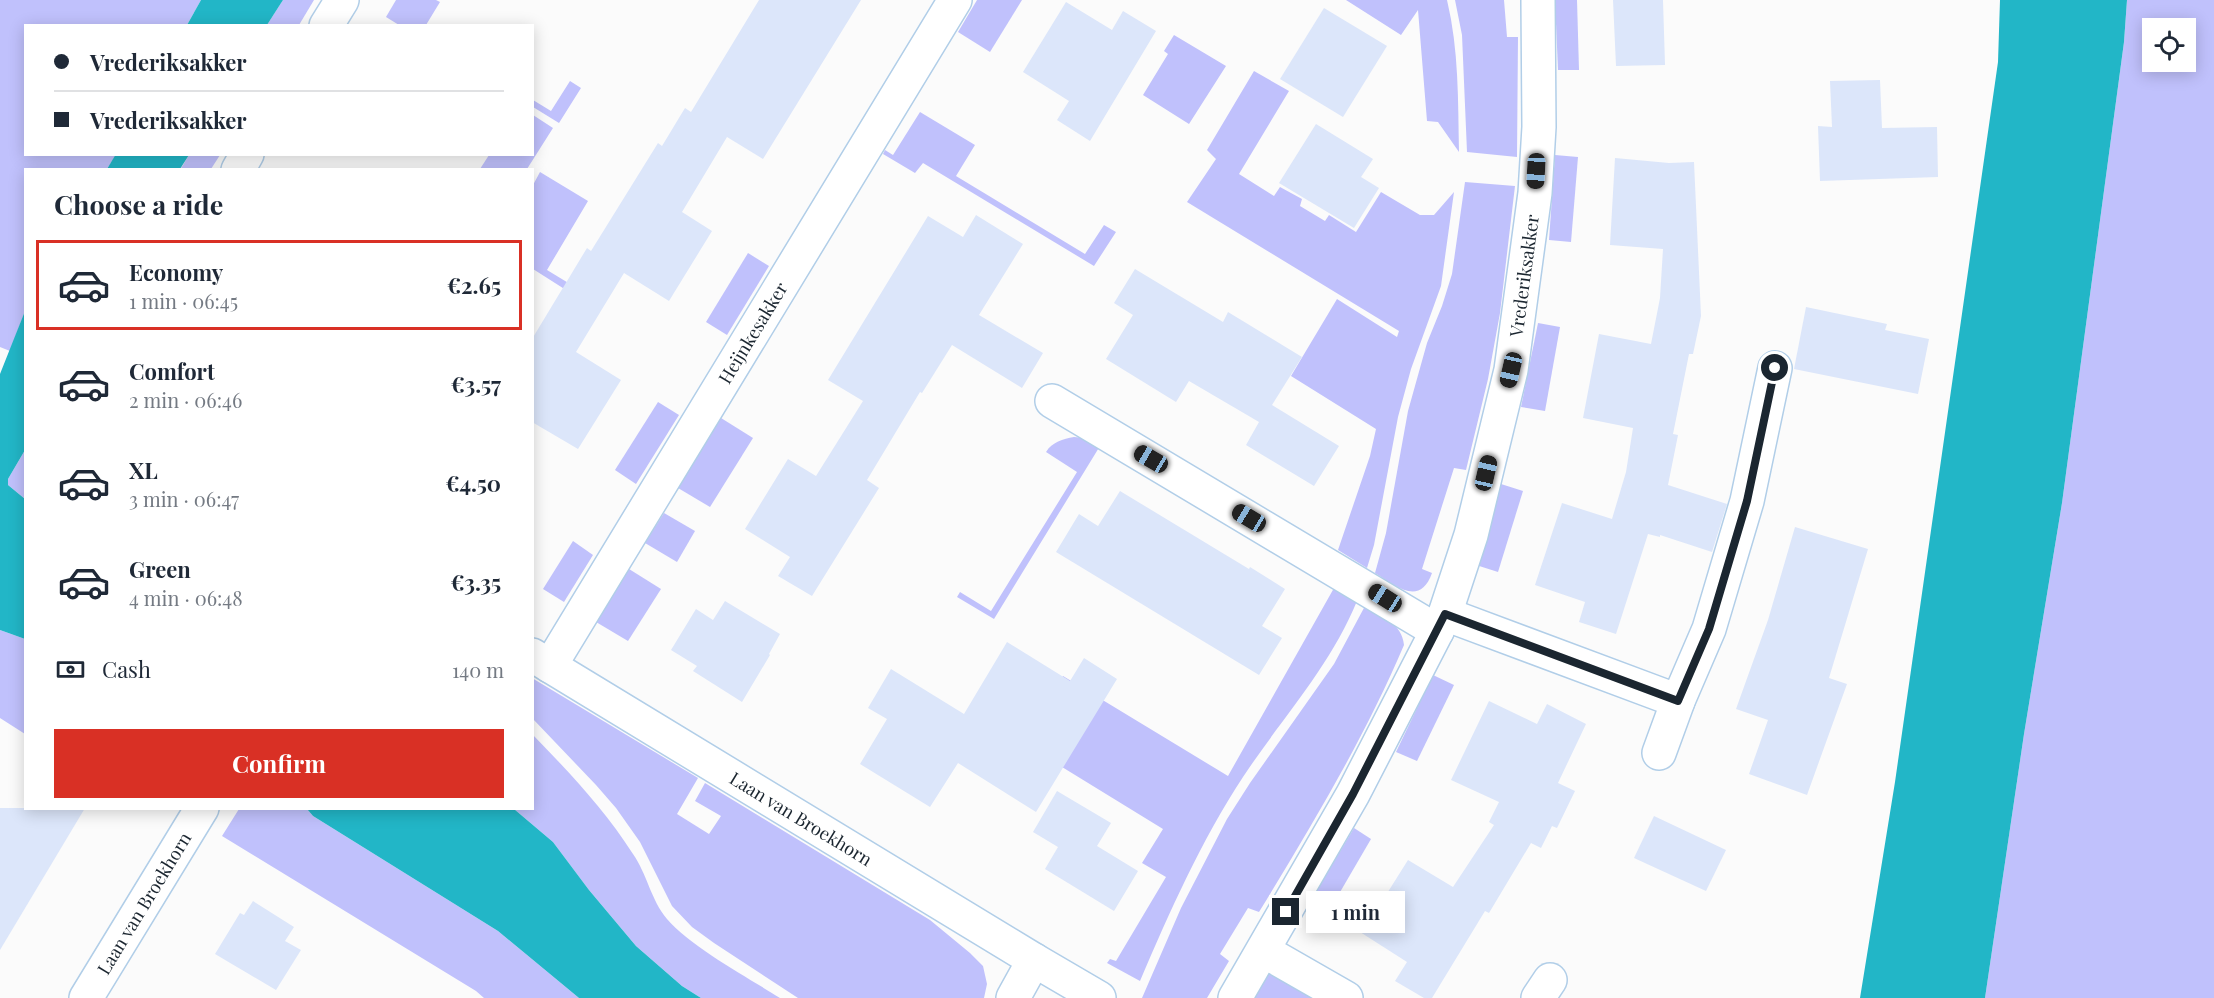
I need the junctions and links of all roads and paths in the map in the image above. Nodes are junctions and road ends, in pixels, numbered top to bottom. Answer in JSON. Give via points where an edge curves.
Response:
{"nodes":[{"id":1,"x":342,"y":0,"type":"edge"},
{"id":2,"x":955,"y":0,"type":"edge"},
{"id":3,"x":1538,"y":0,"type":"edge"},
{"id":4,"x":327,"y":24,"type":"edge"},
{"id":5,"x":1775,"y":368,"type":"dead end"},
{"id":6,"x":1052,"y":401,"type":"dead end"},
{"id":7,"x":1441,"y":622,"type":"junction"},
{"id":8,"x":541,"y":660,"type":"edge"},
{"id":9,"x":1678,"y":701,"type":"junction"},
{"id":10,"x":1659,"y":753,"type":"dead end"},
{"id":11,"x":201,"y":810,"type":"edge"},
{"id":12,"x":1264,"y":951,"type":"junction"},
{"id":13,"x":1034,"y":960,"type":"junction"},
{"id":14,"x":86,"y":998,"type":"edge"},
{"id":15,"x":1013,"y":998,"type":"edge"},
{"id":16,"x":1099,"y":998,"type":"edge"},
{"id":17,"x":1235,"y":998,"type":"edge"},
{"id":18,"x":1346,"y":998,"type":"edge"}],
"edges":[{"from":1,"to":4,"type":"street"},
{"from":2,"to":8,"type":"street","name":"Heijnkesakker"},
{"from":3,"to":7,"type":"street","name":"Vrederiksakker","via":[[1540,65],[1535,193],[1511,370],[1471,535]]},
{"from":5,"to":9,"type":"street","via":[[1744,512],[1709,629]]},
{"from":6,"to":7,"type":"street"},
{"from":7,"to":9,"type":"street"},
{"from":7,"to":12,"type":"street","name":"Vrederiksakker","via":[[1353,794]]},
{"from":8,"to":13,"type":"street","name":"Laan van Broekhorn"},
{"from":9,"to":10,"type":"street"},
{"from":11,"to":14,"type":"street","name":"Laan van Broekhorn"},
{"from":12,"to":17,"type":"street","name":"Vrederiksakker"},
{"from":12,"to":18,"type":"street"},
{"from":13,"to":15,"type":"street"},
{"from":13,"to":16,"type":"street"}]}
